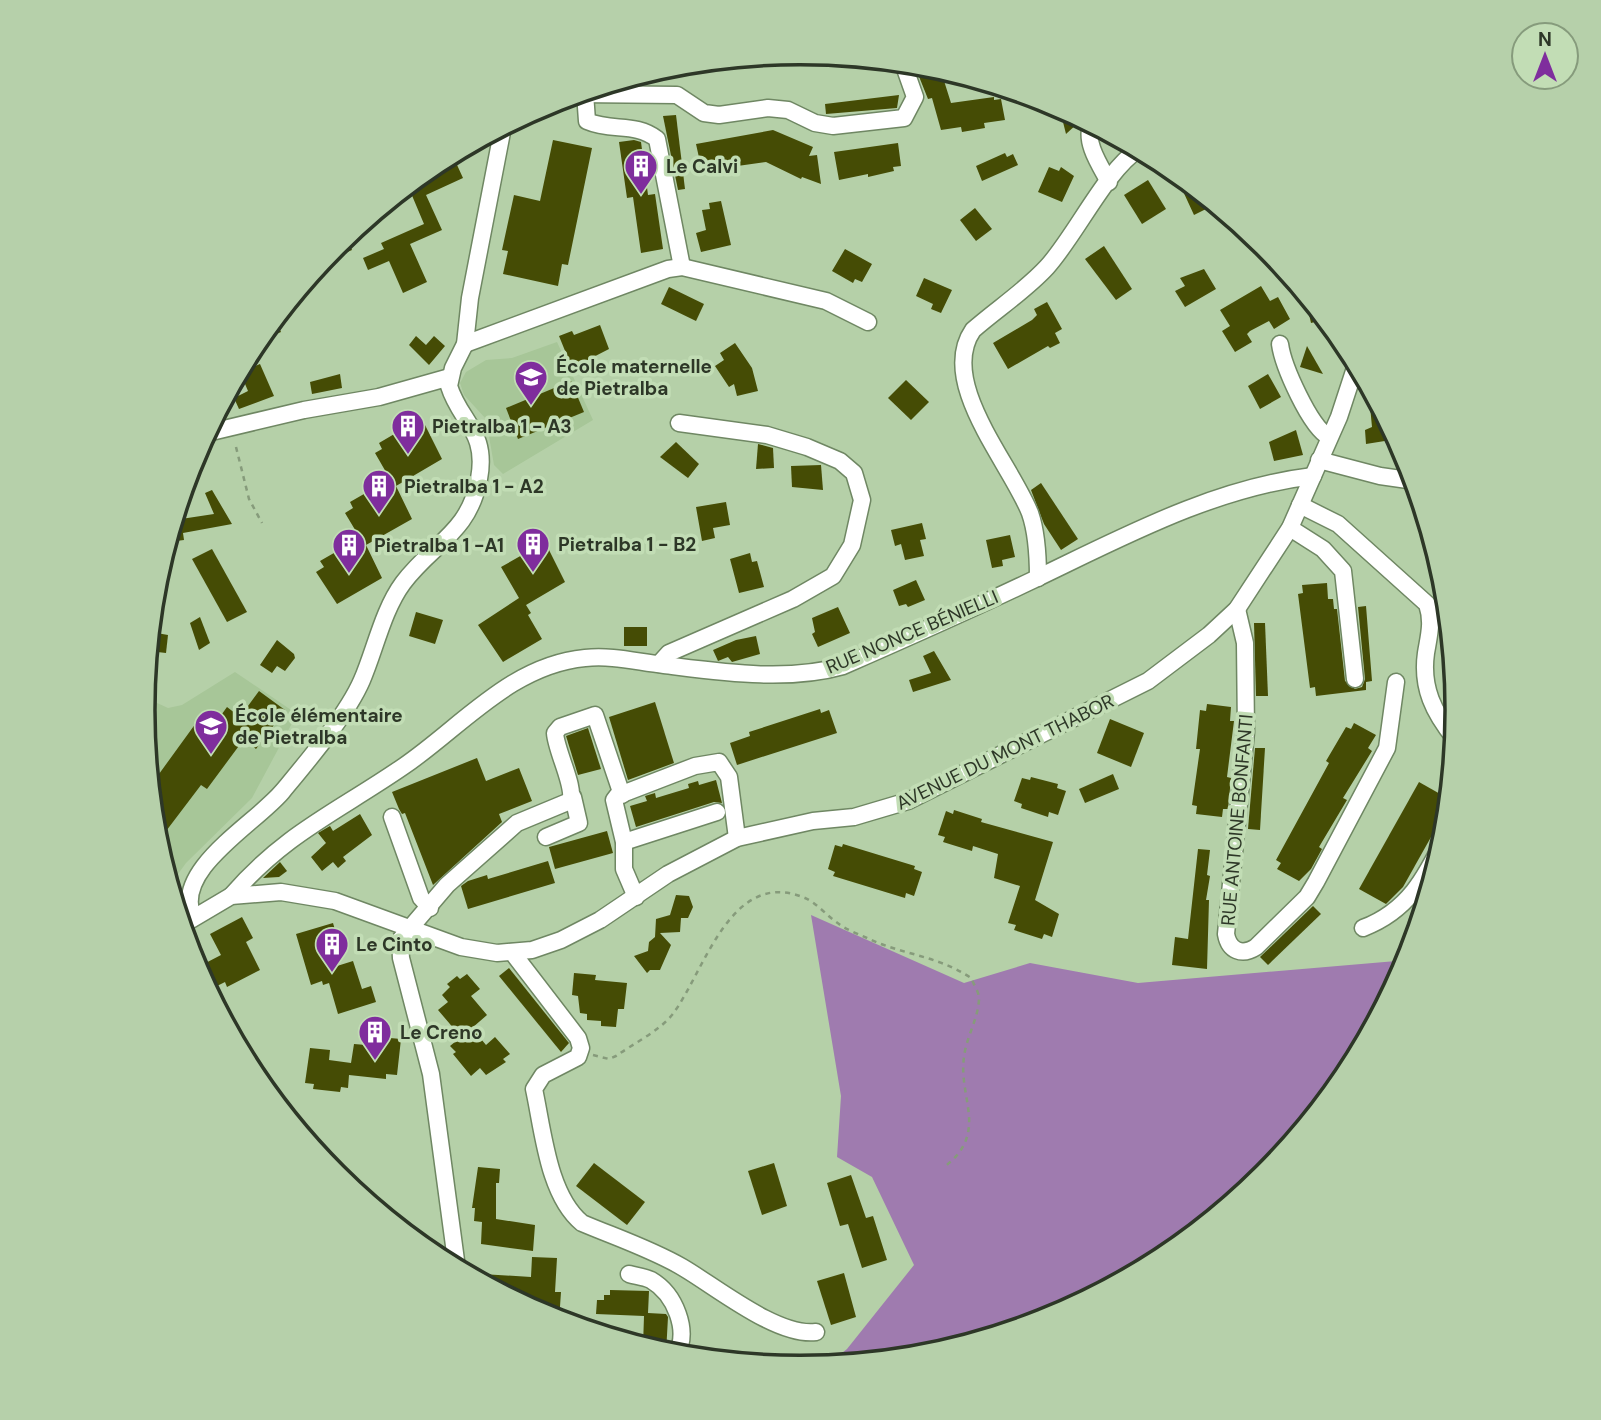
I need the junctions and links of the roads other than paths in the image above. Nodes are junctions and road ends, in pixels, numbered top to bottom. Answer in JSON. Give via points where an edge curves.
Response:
{"nodes":[{"id":1,"x":907,"y":74,"type":"edge"},
{"id":2,"x":609,"y":94,"type":"edge"},
{"id":3,"x":584,"y":103,"type":"edge"},
{"id":4,"x":1090,"y":133,"type":"edge"},
{"id":5,"x":501,"y":139,"type":"edge"},
{"id":6,"x":1130,"y":155,"type":"edge"},
{"id":7,"x":1109,"y":182,"type":"junction"},
{"id":8,"x":682,"y":267,"type":"junction"},
{"id":9,"x":868,"y":322,"type":"dead end"},
{"id":10,"x":466,"y":344,"type":"junction"},
{"id":11,"x":1280,"y":344,"type":"dead end"},
{"id":12,"x":1352,"y":376,"type":"edge"},
{"id":13,"x":450,"y":377,"type":"junction"},
{"id":14,"x":679,"y":423,"type":"dead end"},
{"id":15,"x":220,"y":430,"type":"edge"},
{"id":16,"x":1329,"y":437,"type":"junction"},
{"id":17,"x":1320,"y":460,"type":"junction"},
{"id":18,"x":1313,"y":476,"type":"junction"},
{"id":19,"x":1403,"y":480,"type":"edge"},
{"id":20,"x":1300,"y":505,"type":"junction"},
{"id":21,"x":1290,"y":528,"type":"junction"},
{"id":22,"x":1038,"y":578,"type":"junction"},
{"id":23,"x":1237,"y":609,"type":"junction"},
{"id":24,"x":659,"y":664,"type":"junction"},
{"id":25,"x":1355,"y":679,"type":"dead end"},
{"id":26,"x":1395,"y":682,"type":"dead end"},
{"id":27,"x":1445,"y":728,"type":"edge"},
{"id":28,"x":622,"y":795,"type":"junction"},
{"id":29,"x":573,"y":797,"type":"junction"},
{"id":30,"x":717,"y":812,"type":"dead end"},
{"id":31,"x":393,"y":817,"type":"dead end"},
{"id":32,"x":546,"y":837,"type":"dead end"},
{"id":33,"x":737,"y":838,"type":"junction"},
{"id":34,"x":624,"y":842,"type":"junction"},
{"id":35,"x":1425,"y":873,"type":"edge"},
{"id":36,"x":231,"y":896,"type":"junction"},
{"id":37,"x":636,"y":897,"type":"junction"},
{"id":38,"x":430,"y":908,"type":"junction"},
{"id":39,"x":187,"y":912,"type":"edge"},
{"id":40,"x":190,"y":919,"type":"edge"},
{"id":41,"x":412,"y":928,"type":"junction"},
{"id":42,"x":1363,"y":928,"type":"dead end"},
{"id":43,"x":512,"y":952,"type":"junction"},
{"id":44,"x":455,"y":1255,"type":"edge"},
{"id":45,"x":629,"y":1274,"type":"dead end"},
{"id":46,"x":816,"y":1332,"type":"dead end"},
{"id":47,"x":680,"y":1344,"type":"edge"}],
"edges":[{"from":1,"to":2,"type":"street","via":[[915,97],[904,118],[833,126],[788,110],[719,115],[705,113],[677,95]]},
{"from":3,"to":8,"type":"street","via":[[587,121],[600,127],[644,129],[657,139]]},
{"from":4,"to":7,"type":"street"},
{"from":5,"to":10,"type":"street","via":[[470,298]]},
{"from":6,"to":7,"type":"street"},
{"from":7,"to":22,"type":"street","via":[[1046,268],[965,341],[965,384],[1030,514]]},
{"from":8,"to":9,"type":"street","via":[[826,301]]},
{"from":8,"to":10,"type":"street"},
{"from":10,"to":13,"type":"street"},
{"from":11,"to":16,"type":"street","via":[[1315,424]]},
{"from":12,"to":16,"type":"street","name":"AVENUE DU MONT THABOR"},
{"from":13,"to":15,"type":"street","via":[[379,397]]},
{"from":13,"to":39,"type":"street","via":[[451,394],[474,427],[480,451],[472,508],[456,532],[402,583],[361,683],[320,743],[265,811],[203,864],[188,897]]},
{"from":14,"to":24,"type":"street","via":[[807,447],[840,461],[854,473],[862,500],[852,545],[832,576],[793,599],[669,653]]},
{"from":16,"to":17,"type":"street","name":"AVENUE DU MONT THABOR"},
{"from":17,"to":18,"type":"street","name":"AVENUE DU MONT THABOR"},
{"from":17,"to":19,"type":"street"},
{"from":18,"to":20,"type":"street","name":"AVENUE DU MONT THABOR"},
{"from":18,"to":22,"type":"street","name":"RUE NONCE BÉNIELLI","via":[[1245,488],[1076,557]]},
{"from":20,"to":21,"type":"street","name":"AVENUE DU MONT THABOR"},
{"from":20,"to":27,"type":"street","via":[[1338,524],[1427,604],[1431,617],[1426,655],[1430,696]]},
{"from":21,"to":23,"type":"street","name":"AVENUE DU MONT THABOR"},
{"from":21,"to":25,"type":"street","via":[[1324,549],[1343,571]]},
{"from":22,"to":24,"type":"street","name":"RUE NONCE BÉNIELLI","via":[[822,672],[719,672]]},
{"from":23,"to":26,"type":"street","name":"RUE ANTOINE BONFANTI","via":[[1245,643],[1247,696],[1226,934],[1235,950],[1248,952],[1256,947],[1316,883],[1387,748]]},
{"from":23,"to":33,"type":"street","name":"AVENUE DU MONT THABOR","via":[[1148,681],[908,801],[854,817]]},
{"from":24,"to":36,"type":"street","name":"RUE NONCE BÉNIELLI","via":[[584,658],[538,671],[502,690],[405,765],[311,823],[258,864]]},
{"from":28,"to":29,"type":"street","via":[[595,715],[555,733]]},
{"from":28,"to":33,"type":"street","via":[[695,766],[719,762],[729,778]]},
{"from":28,"to":34,"type":"street","via":[[614,800]]},
{"from":29,"to":32,"type":"street","via":[[579,823]]},
{"from":29,"to":38,"type":"street","via":[[517,823],[447,885]]},
{"from":30,"to":34,"type":"street"},
{"from":31,"to":38,"type":"street","via":[[421,898]]},
{"from":33,"to":37,"type":"street","name":"AVENUE DU MONT THABOR"},
{"from":34,"to":37,"type":"street","via":[[624,869]]},
{"from":35,"to":42,"type":"street","via":[[1391,916]]},
{"from":36,"to":40,"type":"street","name":"AVENUE DU MONT THABOR"},
{"from":36,"to":41,"type":"street","name":"AVENUE DU MONT THABOR","via":[[281,892],[335,901]]},
{"from":37,"to":43,"type":"street","name":"AVENUE DU MONT THABOR","via":[[561,940]]},
{"from":38,"to":41,"type":"street"},
{"from":41,"to":43,"type":"street","name":"AVENUE DU MONT THABOR","via":[[461,947]]},
{"from":41,"to":44,"type":"street","via":[[400,940],[401,958],[431,1074]]},
{"from":43,"to":46,"type":"street","via":[[581,1048],[578,1057],[542,1075],[534,1089],[558,1192],[569,1213],[681,1267],[717,1292],[793,1331]]},
{"from":45,"to":47,"type":"street","via":[[652,1280],[670,1300],[682,1321]]}]}
